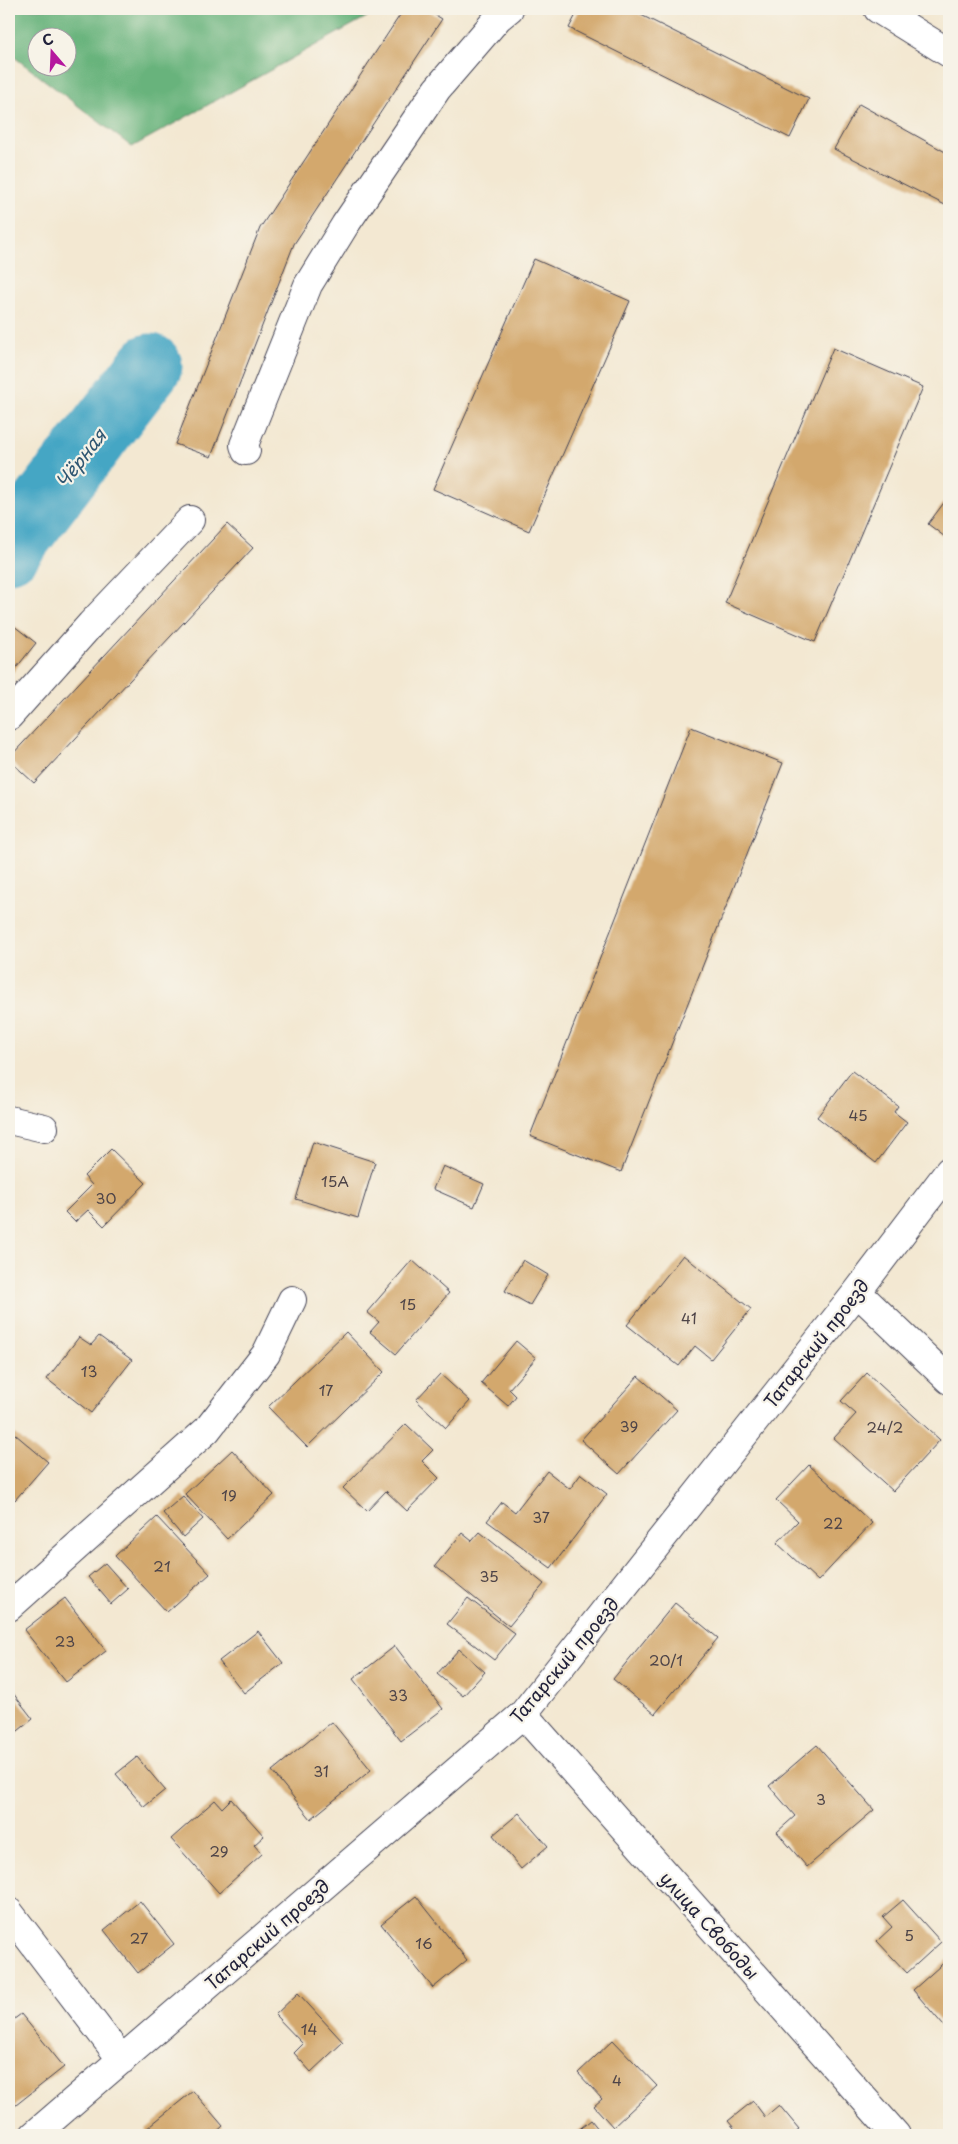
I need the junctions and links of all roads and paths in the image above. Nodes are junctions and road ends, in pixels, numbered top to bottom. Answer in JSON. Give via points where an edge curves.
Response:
{"nodes":[{"id":1,"x":509,"y":9,"type":"edge"},
{"id":2,"x":878,"y":9,"type":"edge"},
{"id":3,"x":949,"y":52,"type":"edge"},
{"id":4,"x":246,"y":451,"type":"dead end"},
{"id":5,"x":190,"y":520,"type":"dead end"},
{"id":6,"x":9,"y":716,"type":"edge"},
{"id":7,"x":9,"y":1120,"type":"edge"},
{"id":8,"x":44,"y":1128,"type":"dead end"},
{"id":9,"x":949,"y":1171,"type":"edge"},
{"id":10,"x":857,"y":1292,"type":"junction"},
{"id":11,"x":292,"y":1300,"type":"dead end"},
{"id":12,"x":949,"y":1380,"type":"edge"},
{"id":13,"x":9,"y":1607,"type":"edge"},
{"id":14,"x":523,"y":1714,"type":"junction"},
{"id":15,"x":9,"y":1912,"type":"edge"},
{"id":16,"x":122,"y":2060,"type":"junction"},
{"id":17,"x":34,"y":2135,"type":"edge"},
{"id":18,"x":896,"y":2135,"type":"edge"}],
"edges":[{"from":1,"to":4,"type":"street","via":[[437,89],[344,225],[308,285],[244,445]]},
{"from":2,"to":3,"type":"street"},
{"from":5,"to":6,"type":"street"},
{"from":7,"to":8,"type":"street"},
{"from":9,"to":10,"type":"street","name":"Татарский проезд"},
{"from":10,"to":12,"type":"street"},
{"from":10,"to":14,"type":"street","name":"Татарский проезд"},
{"from":11,"to":13,"type":"street","via":[[266,1354],[207,1430]]},
{"from":14,"to":16,"type":"street","name":"Татарский проезд"},
{"from":14,"to":18,"type":"street","name":"улица Свободы"},
{"from":15,"to":16,"type":"street"},
{"from":16,"to":17,"type":"street","name":"Татарский проезд"}]}
